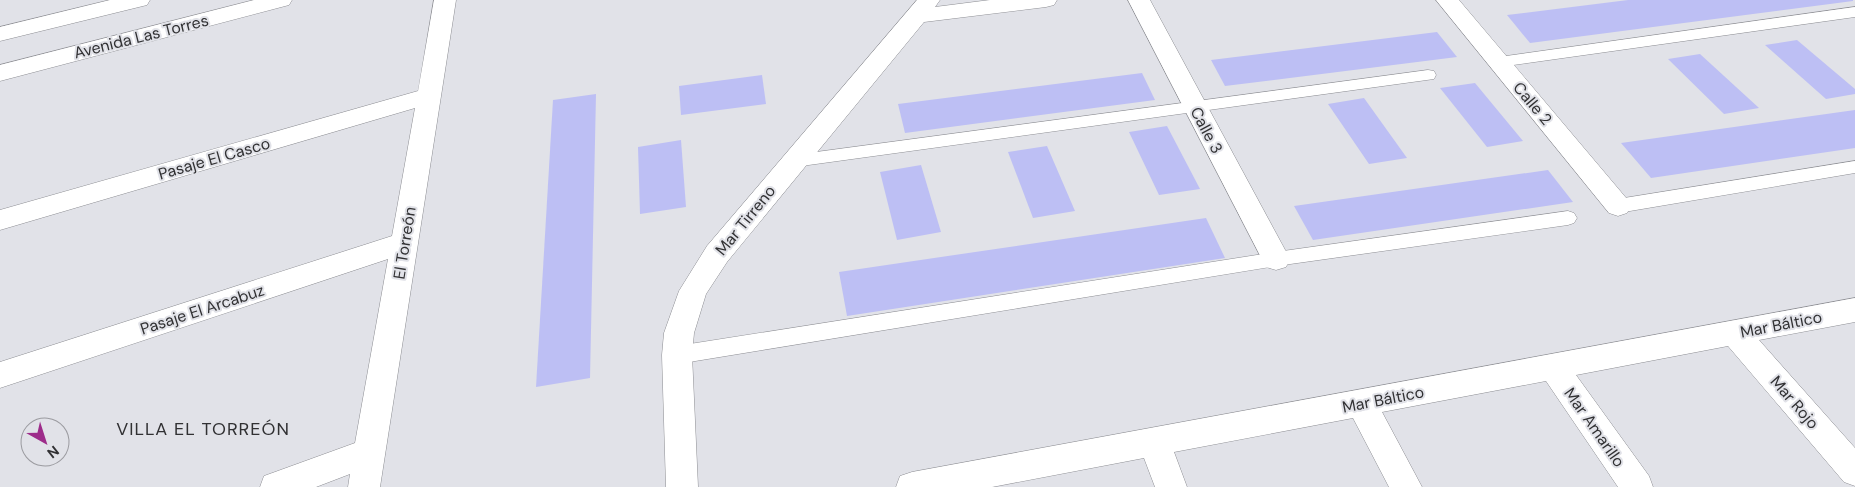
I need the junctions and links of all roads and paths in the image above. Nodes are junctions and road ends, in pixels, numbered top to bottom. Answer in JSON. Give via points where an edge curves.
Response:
{"nodes":[{"id":1,"x":139,"y":0,"type":"edge"},
{"id":2,"x":281,"y":0,"type":"edge"},
{"id":3,"x":444,"y":0,"type":"edge"},
{"id":4,"x":1046,"y":0,"type":"edge"},
{"id":5,"x":1139,"y":0,"type":"edge"},
{"id":6,"x":1447,"y":0,"type":"edge"},
{"id":7,"x":923,"y":8,"type":"edge"},
{"id":8,"x":1855,"y":12,"type":"edge"},
{"id":9,"x":0,"y":34,"type":"edge"},
{"id":10,"x":1499,"y":62,"type":"junction"},
{"id":11,"x":0,"y":72,"type":"edge"},
{"id":12,"x":1428,"y":75,"type":"dead end"},
{"id":13,"x":428,"y":96,"type":"junction"},
{"id":14,"x":1195,"y":106,"type":"junction"},
{"id":15,"x":794,"y":161,"type":"junction"},
{"id":16,"x":1855,"y":167,"type":"edge"},
{"id":17,"x":1618,"y":206,"type":"joint"},
{"id":18,"x":1568,"y":218,"type":"dead end"},
{"id":19,"x":0,"y":220,"type":"edge"},
{"id":20,"x":404,"y":243,"type":"junction"},
{"id":21,"x":1276,"y":259,"type":"junction"},
{"id":22,"x":1855,"y":310,"type":"edge"},
{"id":23,"x":1735,"y":333,"type":"junction"},
{"id":24,"x":677,"y":355,"type":"junction"},
{"id":25,"x":1553,"y":367,"type":"junction"},
{"id":26,"x":0,"y":374,"type":"edge"},
{"id":27,"x":1361,"y":403,"type":"junction"},
{"id":28,"x":1154,"y":441,"type":"junction"},
{"id":29,"x":370,"y":452,"type":"junction"},
{"id":30,"x":1855,"y":471,"type":"edge"},
{"id":31,"x":932,"y":485,"type":"edge"},
{"id":32,"x":276,"y":487,"type":"edge"},
{"id":33,"x":364,"y":487,"type":"edge"},
{"id":34,"x":682,"y":487,"type":"edge"},
{"id":35,"x":1171,"y":487,"type":"edge"},
{"id":36,"x":1406,"y":487,"type":"edge"},
{"id":37,"x":1637,"y":487,"type":"edge"}],
"edges":[{"from":1,"to":9,"type":"street"},
{"from":2,"to":11,"type":"street","name":"Avenida Las Torres"},
{"from":3,"to":13,"type":"street","name":"El Torreón"},
{"from":4,"to":7,"type":"street"},
{"from":5,"to":14,"type":"street","name":"Calle 3"},
{"from":6,"to":10,"type":"street","name":"Calle 2"},
{"from":7,"to":15,"type":"street","name":"Mar Tirreno"},
{"from":8,"to":10,"type":"lane"},
{"from":10,"to":17,"type":"street","name":"Calle 2"},
{"from":12,"to":14,"type":"lane"},
{"from":13,"to":19,"type":"street","name":"Pasaje El Casco"},
{"from":13,"to":20,"type":"street","name":"El Torreón"},
{"from":14,"to":15,"type":"lane"},
{"from":14,"to":21,"type":"street","name":"Calle 3"},
{"from":15,"to":24,"type":"street","name":"Mar Tirreno","via":[[704,272],[685,311]]},
{"from":16,"to":17,"type":"lane"},
{"from":18,"to":21,"type":"lane"},
{"from":20,"to":26,"type":"street","name":"Pasaje El Arcabuz"},
{"from":20,"to":29,"type":"street","name":"El Torreón"},
{"from":21,"to":24,"type":"lane"},
{"from":22,"to":23,"type":"street","name":"Mar Báltico"},
{"from":23,"to":25,"type":"street","name":"Mar Báltico"},
{"from":23,"to":30,"type":"street","name":"Mar Rojo"},
{"from":24,"to":34,"type":"street","name":"Mar Tirreno"},
{"from":25,"to":27,"type":"street","name":"Mar Báltico"},
{"from":25,"to":37,"type":"street","name":"Mar Amarillo"},
{"from":27,"to":28,"type":"street","name":"Mar Báltico"},
{"from":27,"to":36,"type":"street"},
{"from":28,"to":31,"type":"street","name":"Mar Báltico"},
{"from":28,"to":35,"type":"street"},
{"from":29,"to":32,"type":"street"},
{"from":29,"to":33,"type":"street","name":"El Torreón"}]}
